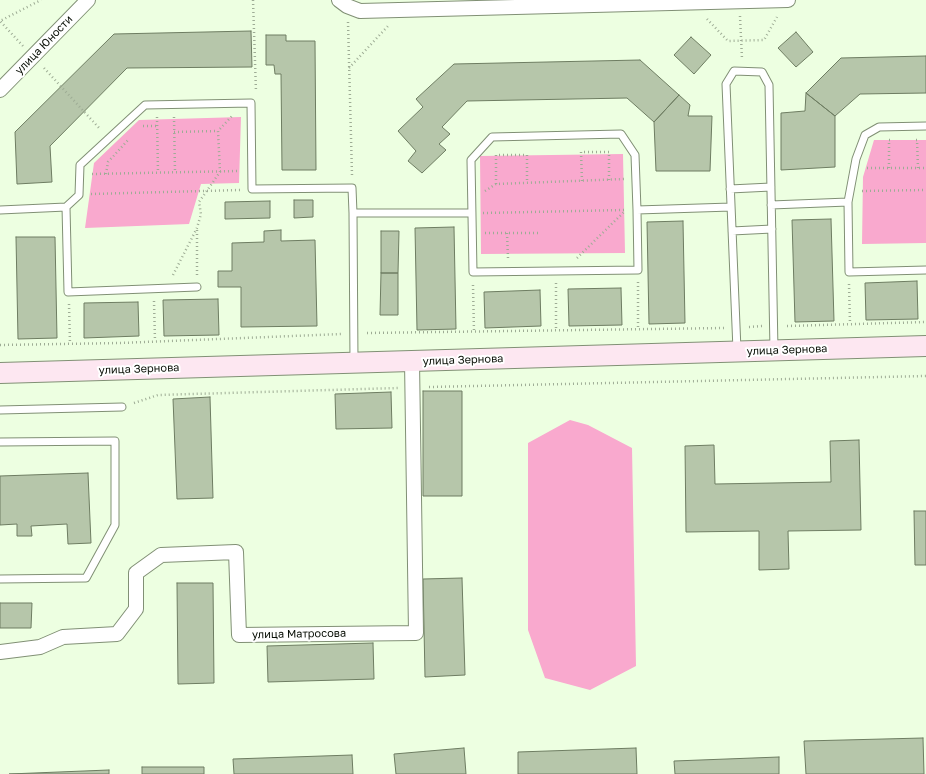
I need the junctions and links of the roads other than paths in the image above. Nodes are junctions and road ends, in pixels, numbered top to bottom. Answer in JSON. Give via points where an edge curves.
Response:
{"nodes":[{"id":1,"x":88,"y":0,"type":"edge"},
{"id":2,"x":787,"y":0,"type":"edge"},
{"id":3,"x":343,"y":3,"type":"edge"},
{"id":4,"x":0,"y":90,"type":"edge"},
{"id":5,"x":926,"y":126,"type":"edge"},
{"id":6,"x":771,"y":187,"type":"junction"},
{"id":7,"x":730,"y":189,"type":"junction"},
{"id":8,"x":848,"y":202,"type":"junction"},
{"id":9,"x":771,"y":205,"type":"junction"},
{"id":10,"x":731,"y":207,"type":"junction"},
{"id":11,"x":66,"y":208,"type":"junction"},
{"id":12,"x":0,"y":210,"type":"edge"},
{"id":13,"x":637,"y":210,"type":"junction"},
{"id":14,"x":353,"y":213,"type":"junction"},
{"id":15,"x":472,"y":213,"type":"junction"},
{"id":16,"x":772,"y":229,"type":"junction"},
{"id":17,"x":732,"y":231,"type":"junction"},
{"id":18,"x":926,"y":270,"type":"edge"},
{"id":19,"x":197,"y":287,"type":"road end"},
{"id":20,"x":926,"y":346,"type":"edge"},
{"id":21,"x":774,"y":350,"type":"junction"},
{"id":22,"x":737,"y":351,"type":"junction"},
{"id":23,"x":412,"y":361,"type":"junction"},
{"id":24,"x":354,"y":363,"type":"junction"},
{"id":25,"x":0,"y":373,"type":"edge"},
{"id":26,"x":122,"y":407,"type":"road end"},
{"id":27,"x":0,"y":410,"type":"edge"},
{"id":28,"x":0,"y":442,"type":"edge"},
{"id":29,"x":0,"y":579,"type":"edge"},
{"id":30,"x":0,"y":652,"type":"edge"}],
"edges":[{"from":1,"to":4,"type":"street","name":"улица Юности"},
{"from":2,"to":3,"type":"street","via":[[360,11]]},
{"from":5,"to":8,"type":"lane","via":[[879,127],[865,135],[856,159]]},
{"from":6,"to":7,"type":"lane"},
{"from":6,"to":7,"type":"lane","via":[[769,84],[762,72],[734,71],[726,84]]},
{"from":6,"to":9,"type":"lane"},
{"from":7,"to":10,"type":"lane"},
{"from":8,"to":9,"type":"lane"},
{"from":8,"to":18,"type":"lane","via":[[849,272]]},
{"from":9,"to":16,"type":"lane"},
{"from":10,"to":13,"type":"lane"},
{"from":10,"to":17,"type":"lane"},
{"from":11,"to":12,"type":"lane"},
{"from":11,"to":14,"type":"lane","via":[[79,195],[80,165],[145,105],[251,103],[252,189],[352,188]]},
{"from":11,"to":19,"type":"lane","via":[[68,292]]},
{"from":13,"to":15,"type":"lane","via":[[638,270],[473,272]]},
{"from":13,"to":15,"type":"lane","via":[[635,155],[621,134],[492,137],[471,160]]},
{"from":14,"to":15,"type":"lane"},
{"from":14,"to":24,"type":"lane"},
{"from":16,"to":17,"type":"lane"},
{"from":16,"to":21,"type":"lane"},
{"from":17,"to":22,"type":"lane"},
{"from":20,"to":21,"type":"main road","name":"улица Зернова"},
{"from":21,"to":22,"type":"main road","name":"улица Зернова"},
{"from":22,"to":23,"type":"main road","name":"улица Зернова"},
{"from":23,"to":24,"type":"main road","name":"улица Зернова"},
{"from":23,"to":30,"type":"street","name":"улица Матросова","via":[[416,633],[239,635],[236,552],[161,555],[136,573],[136,609],[116,634],[63,637],[40,647]]},
{"from":24,"to":25,"type":"main road","name":"улица Зернова"},
{"from":26,"to":27,"type":"lane"},
{"from":28,"to":29,"type":"lane","via":[[115,441],[115,525],[86,578]]}]}
